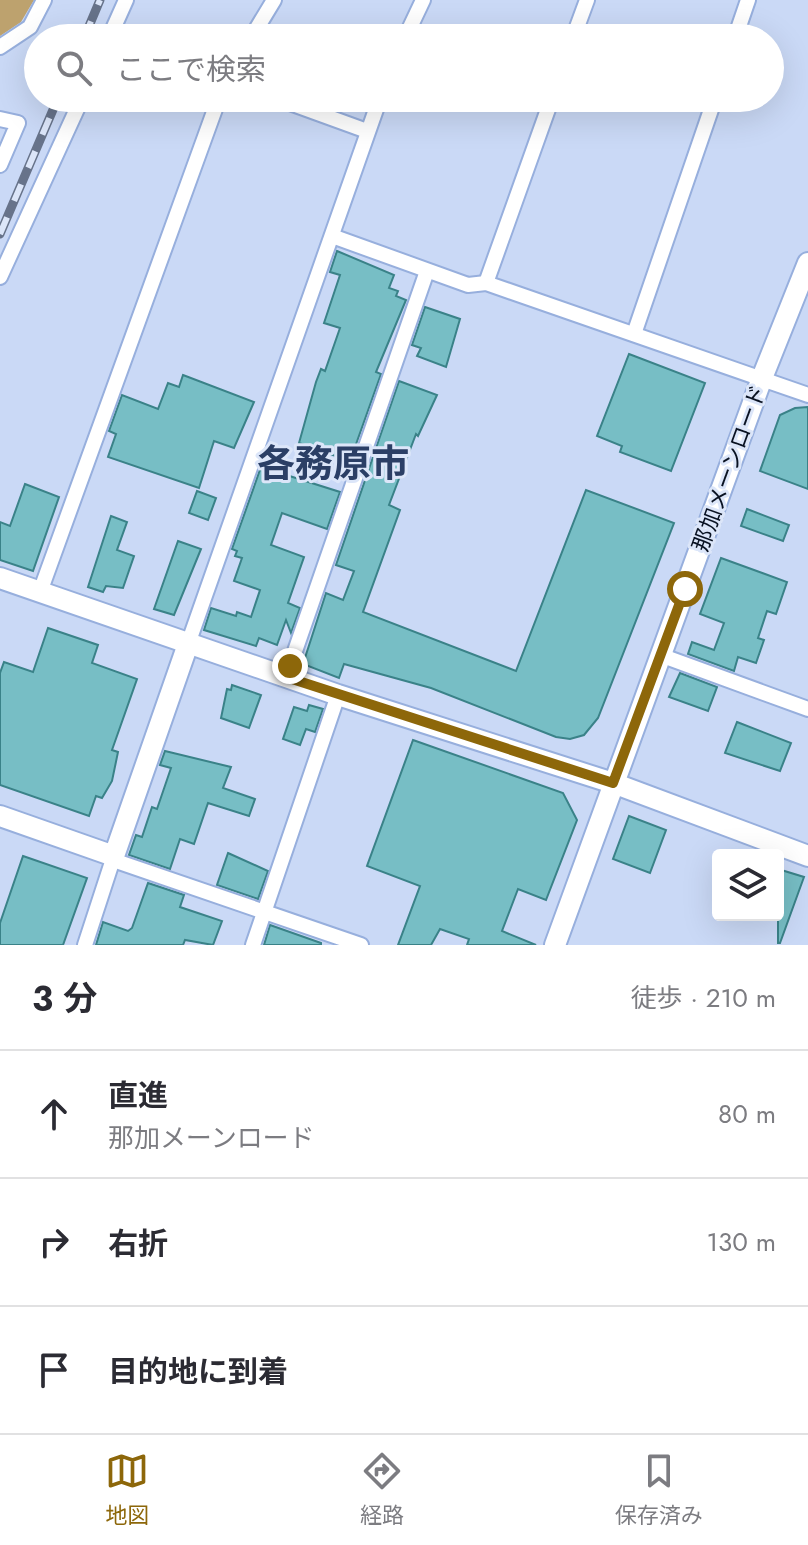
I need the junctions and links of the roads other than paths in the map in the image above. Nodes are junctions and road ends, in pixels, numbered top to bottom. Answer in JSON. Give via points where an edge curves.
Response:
{"nodes":[{"id":1,"x":44,"y":0,"type":"edge"},
{"id":2,"x":126,"y":0,"type":"edge"},
{"id":3,"x":274,"y":0,"type":"edge"},
{"id":4,"x":423,"y":0,"type":"edge"},
{"id":5,"x":587,"y":0,"type":"edge"},
{"id":6,"x":748,"y":0,"type":"edge"},
{"id":7,"x":32,"y":24,"type":"edge"},
{"id":8,"x":115,"y":24,"type":"edge"},
{"id":9,"x":259,"y":24,"type":"edge"},
{"id":10,"x":412,"y":24,"type":"edge"},
{"id":11,"x":578,"y":24,"type":"edge"},
{"id":12,"x":740,"y":24,"type":"edge"},
{"id":13,"x":24,"y":31,"type":"edge"},
{"id":14,"x":0,"y":47,"type":"edge"},
{"id":15,"x":76,"y":112,"type":"edge"},
{"id":16,"x":214,"y":112,"type":"edge"},
{"id":17,"x":315,"y":112,"type":"edge"},
{"id":18,"x":374,"y":112,"type":"edge"},
{"id":19,"x":547,"y":112,"type":"edge"},
{"id":20,"x":710,"y":112,"type":"edge"},
{"id":21,"x":0,"y":119,"type":"edge"},
{"id":22,"x":367,"y":131,"type":"junction"},
{"id":23,"x":0,"y":165,"type":"edge"},
{"id":24,"x":332,"y":236,"type":"junction"},
{"id":25,"x":808,"y":263,"type":"edge"},
{"id":26,"x":427,"y":271,"type":"junction"},
{"id":27,"x":0,"y":277,"type":"edge"},
{"id":28,"x":486,"y":283,"type":"junction"},
{"id":29,"x":634,"y":334,"type":"junction"},
{"id":30,"x":762,"y":378,"type":"junction"},
{"id":31,"x":808,"y":395,"type":"edge"},
{"id":32,"x":0,"y":578,"type":"edge"},
{"id":33,"x":40,"y":592,"type":"junction"},
{"id":34,"x":188,"y":644,"type":"junction"},
{"id":35,"x":660,"y":655,"type":"junction"},
{"id":36,"x":286,"y":677,"type":"junction"},
{"id":37,"x":338,"y":695,"type":"junction"},
{"id":38,"x":808,"y":709,"type":"edge"},
{"id":39,"x":613,"y":783,"type":"junction"},
{"id":40,"x":0,"y":816,"type":"edge"},
{"id":41,"x":808,"y":856,"type":"edge"},
{"id":42,"x":113,"y":858,"type":"junction"},
{"id":43,"x":265,"y":911,"type":"junction"},
{"id":44,"x":85,"y":945,"type":"edge"},
{"id":45,"x":253,"y":945,"type":"edge"},
{"id":46,"x":361,"y":945,"type":"edge"},
{"id":47,"x":555,"y":945,"type":"edge"}],
"edges":[{"from":1,"to":7,"type":"street"},
{"from":2,"to":8,"type":"street"},
{"from":3,"to":9,"type":"street"},
{"from":4,"to":10,"type":"street"},
{"from":5,"to":11,"type":"street"},
{"from":6,"to":12,"type":"street"},
{"from":13,"to":14,"type":"street"},
{"from":15,"to":27,"type":"street"},
{"from":16,"to":33,"type":"street"},
{"from":17,"to":22,"type":"street"},
{"from":18,"to":22,"type":"street"},
{"from":19,"to":28,"type":"street"},
{"from":20,"to":29,"type":"street"},
{"from":21,"to":23,"type":"street","via":[[18,123]]},
{"from":22,"to":24,"type":"street"},
{"from":24,"to":26,"type":"street"},
{"from":24,"to":34,"type":"street"},
{"from":25,"to":30,"type":"street","name":"那加メーンロード"},
{"from":26,"to":28,"type":"street","via":[[468,285]]},
{"from":26,"to":36,"type":"street"},
{"from":28,"to":29,"type":"street"},
{"from":29,"to":30,"type":"street"},
{"from":30,"to":31,"type":"street"},
{"from":30,"to":35,"type":"street","name":"那加メーンロード"},
{"from":32,"to":33,"type":"street"},
{"from":33,"to":34,"type":"street"},
{"from":34,"to":36,"type":"street"},
{"from":34,"to":42,"type":"street"},
{"from":35,"to":38,"type":"street"},
{"from":35,"to":39,"type":"street","name":"那加メーンロード"},
{"from":36,"to":37,"type":"street"},
{"from":37,"to":39,"type":"street"},
{"from":37,"to":43,"type":"street"},
{"from":39,"to":41,"type":"street"},
{"from":39,"to":47,"type":"street","name":"那加メーンロード"},
{"from":40,"to":42,"type":"street"},
{"from":42,"to":43,"type":"street"},
{"from":42,"to":44,"type":"street"},
{"from":43,"to":45,"type":"street"},
{"from":43,"to":46,"type":"street"}]}
